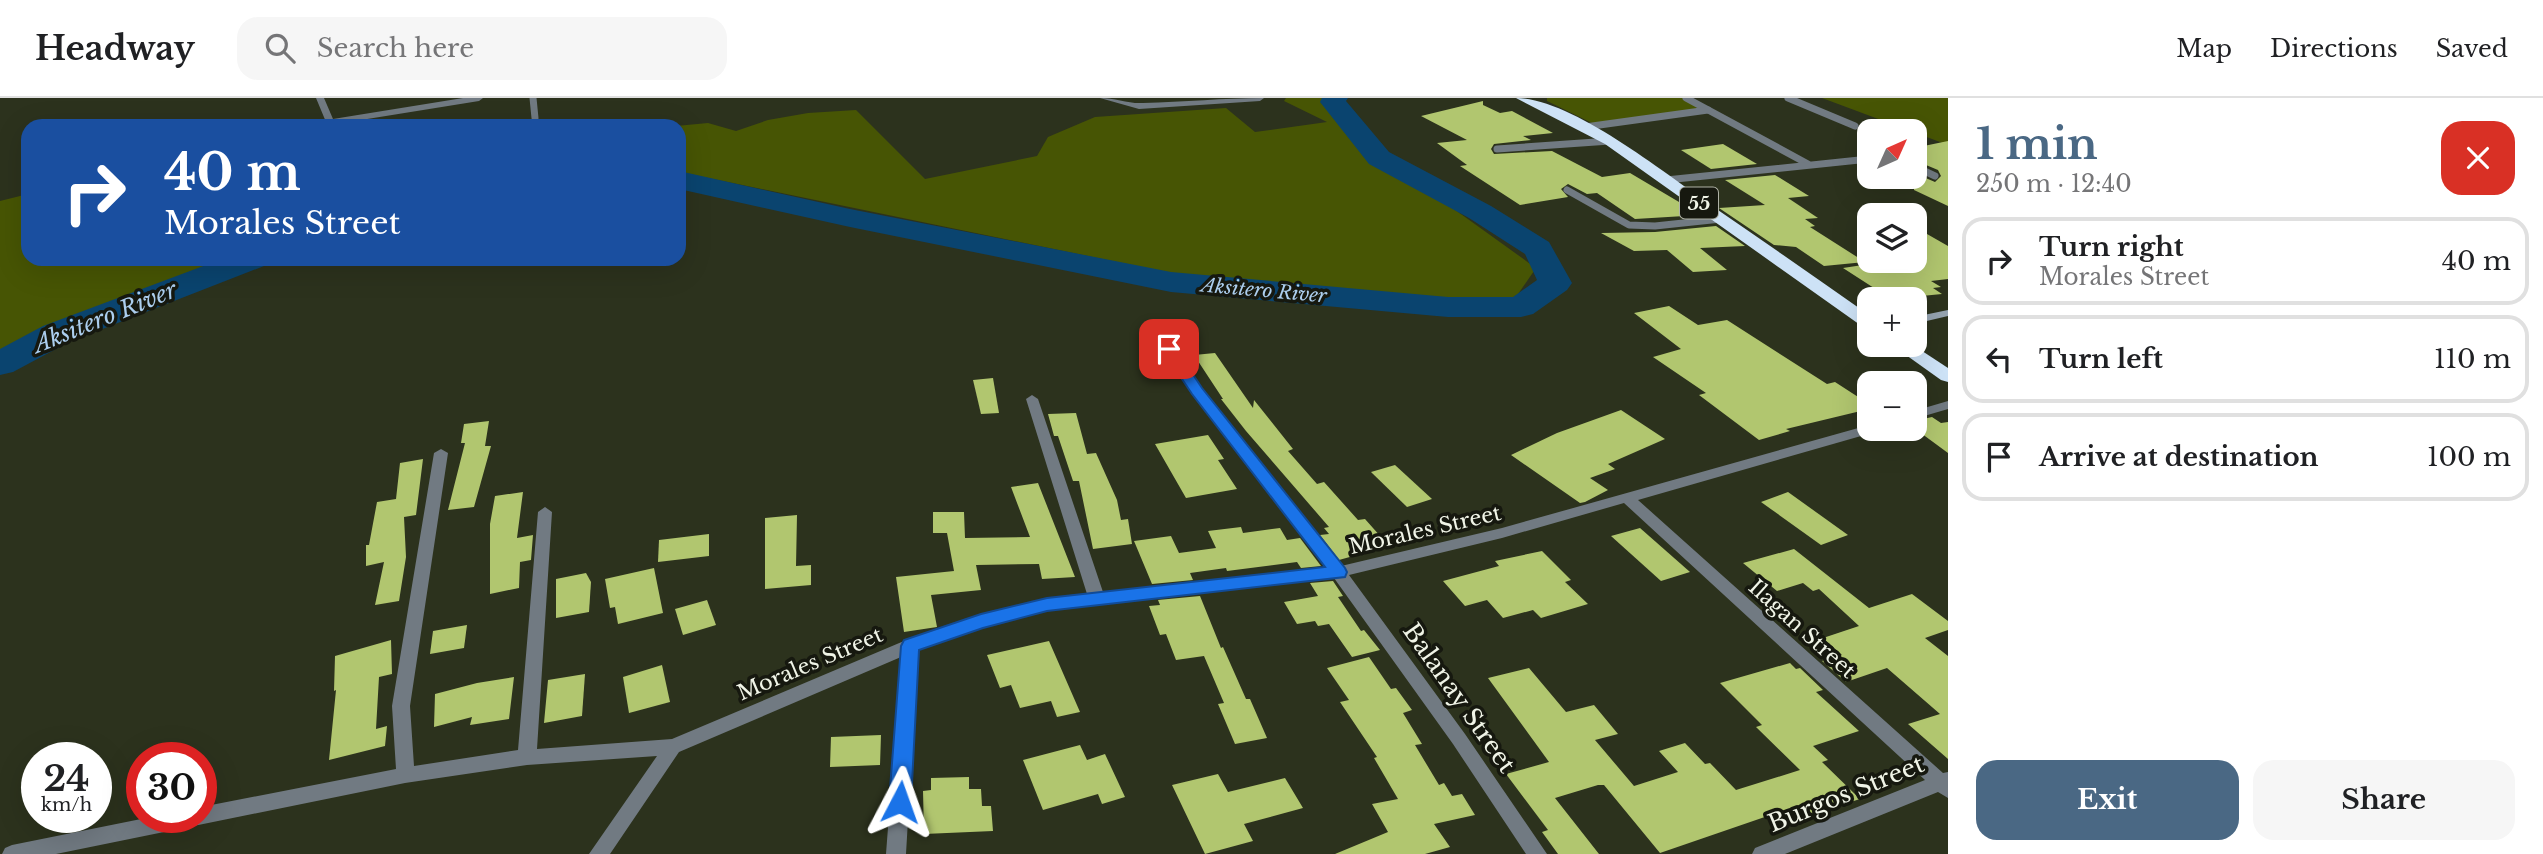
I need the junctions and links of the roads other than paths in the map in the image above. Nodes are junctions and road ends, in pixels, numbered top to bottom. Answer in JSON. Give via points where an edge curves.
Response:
{"nodes":[{"id":1,"x":320,"y":98,"type":"edge"},
{"id":2,"x":480,"y":98,"type":"edge"},
{"id":3,"x":533,"y":98,"type":"edge"},
{"id":4,"x":1104,"y":98,"type":"edge"},
{"id":5,"x":1260,"y":98,"type":"edge"},
{"id":6,"x":1522,"y":98,"type":"edge"},
{"id":7,"x":1686,"y":98,"type":"edge"},
{"id":8,"x":1788,"y":98,"type":"edge"},
{"id":9,"x":1548,"y":103,"type":"edge"},
{"id":10,"x":1708,"y":110,"type":"junction"},
{"id":11,"x":536,"y":118,"type":"dead end"},
{"id":12,"x":330,"y":119,"type":"edge"},
{"id":13,"x":360,"y":119,"type":"edge"},
{"id":14,"x":1855,"y":126,"type":"dead end"},
{"id":15,"x":1585,"y":127,"type":"junction"},
{"id":16,"x":1610,"y":141,"type":"junction"},
{"id":17,"x":1497,"y":149,"type":"dead end"},
{"id":18,"x":1857,"y":160,"type":"edge"},
{"id":19,"x":1809,"y":164,"type":"junction"},
{"id":20,"x":1927,"y":172,"type":"edge"},
{"id":21,"x":1935,"y":176,"type":"dead end"},
{"id":22,"x":1666,"y":180,"type":"junction"},
{"id":23,"x":1567,"y":190,"type":"dead end"},
{"id":24,"x":1721,"y":219,"type":"junction"},
{"id":25,"x":1948,"y":313,"type":"edge"},
{"id":26,"x":1857,"y":315,"type":"edge"},
{"id":27,"x":1927,"y":318,"type":"edge"},
{"id":28,"x":1163,"y":334,"type":"dead end"},
{"id":29,"x":1919,"y":357,"type":"edge"},
{"id":30,"x":1948,"y":376,"type":"edge"},
{"id":31,"x":1032,"y":399,"type":"dead end"},
{"id":32,"x":1948,"y":405,"type":"edge"},
{"id":33,"x":1927,"y":411,"type":"edge"},
{"id":34,"x":1857,"y":433,"type":"edge"},
{"id":35,"x":441,"y":453,"type":"dead end"},
{"id":36,"x":1628,"y":499,"type":"junction"},
{"id":37,"x":545,"y":512,"type":"dead end"},
{"id":38,"x":1338,"y":572,"type":"junction"},
{"id":39,"x":1097,"y":599,"type":"junction"},
{"id":40,"x":910,"y":646,"type":"junction"},
{"id":41,"x":673,"y":747,"type":"junction"},
{"id":42,"x":527,"y":757,"type":"junction"},
{"id":43,"x":405,"y":775,"type":"junction"},
{"id":44,"x":1945,"y":784,"type":"edge"},
{"id":45,"x":217,"y":813,"type":"edge"},
{"id":46,"x":126,"y":831,"type":"edge"},
{"id":47,"x":12,"y":854,"type":"edge"},
{"id":48,"x":599,"y":854,"type":"edge"},
{"id":49,"x":897,"y":854,"type":"edge"},
{"id":50,"x":1537,"y":854,"type":"edge"},
{"id":51,"x":1762,"y":854,"type":"edge"}],
"edges":[{"from":1,"to":12,"type":"street"},
{"from":2,"to":13,"type":"street"},
{"from":3,"to":11,"type":"lane"},
{"from":4,"to":5,"type":"street","via":[[1139,106]]},
{"from":6,"to":9,"type":"highway","number":"55"},
{"from":7,"to":10,"type":"lane"},
{"from":8,"to":14,"type":"lane"},
{"from":9,"to":15,"type":"highway","number":"55"},
{"from":10,"to":15,"type":"lane"},
{"from":10,"to":19,"type":"lane"},
{"from":15,"to":16,"type":"highway","number":"55"},
{"from":16,"to":17,"type":"lane"},
{"from":16,"to":22,"type":"highway","number":"55"},
{"from":18,"to":19,"type":"lane"},
{"from":19,"to":22,"type":"lane"},
{"from":20,"to":21,"type":"lane"},
{"from":22,"to":24,"type":"highway","number":"55"},
{"from":23,"to":24,"type":"lane","via":[[1629,225]]},
{"from":24,"to":26,"type":"highway","number":"55"},
{"from":25,"to":27,"type":"street"},
{"from":28,"to":38,"type":"street","name":"Balanay Street","via":[[1186,377]]},
{"from":29,"to":30,"type":"highway"},
{"from":31,"to":39,"type":"street"},
{"from":32,"to":33,"type":"street"},
{"from":34,"to":36,"type":"street","name":"Morales Street"},
{"from":35,"to":43,"type":"street","via":[[401,706]]},
{"from":36,"to":38,"type":"street","name":"Morales Street"},
{"from":36,"to":44,"type":"street","name":"Ilagan Street"},
{"from":37,"to":42,"type":"street"},
{"from":38,"to":39,"type":"street","name":"Morales Street"},
{"from":38,"to":50,"type":"street","name":"Balanay Street"},
{"from":39,"to":40,"type":"street","name":"Morales Street","via":[[1013,612]]},
{"from":40,"to":41,"type":"street","name":"Morales Street"},
{"from":40,"to":49,"type":"street"},
{"from":41,"to":42,"type":"street"},
{"from":41,"to":48,"type":"street"},
{"from":42,"to":43,"type":"street"},
{"from":43,"to":45,"type":"street"},
{"from":44,"to":51,"type":"street","name":"Burgos Street"},
{"from":46,"to":47,"type":"street"}]}
